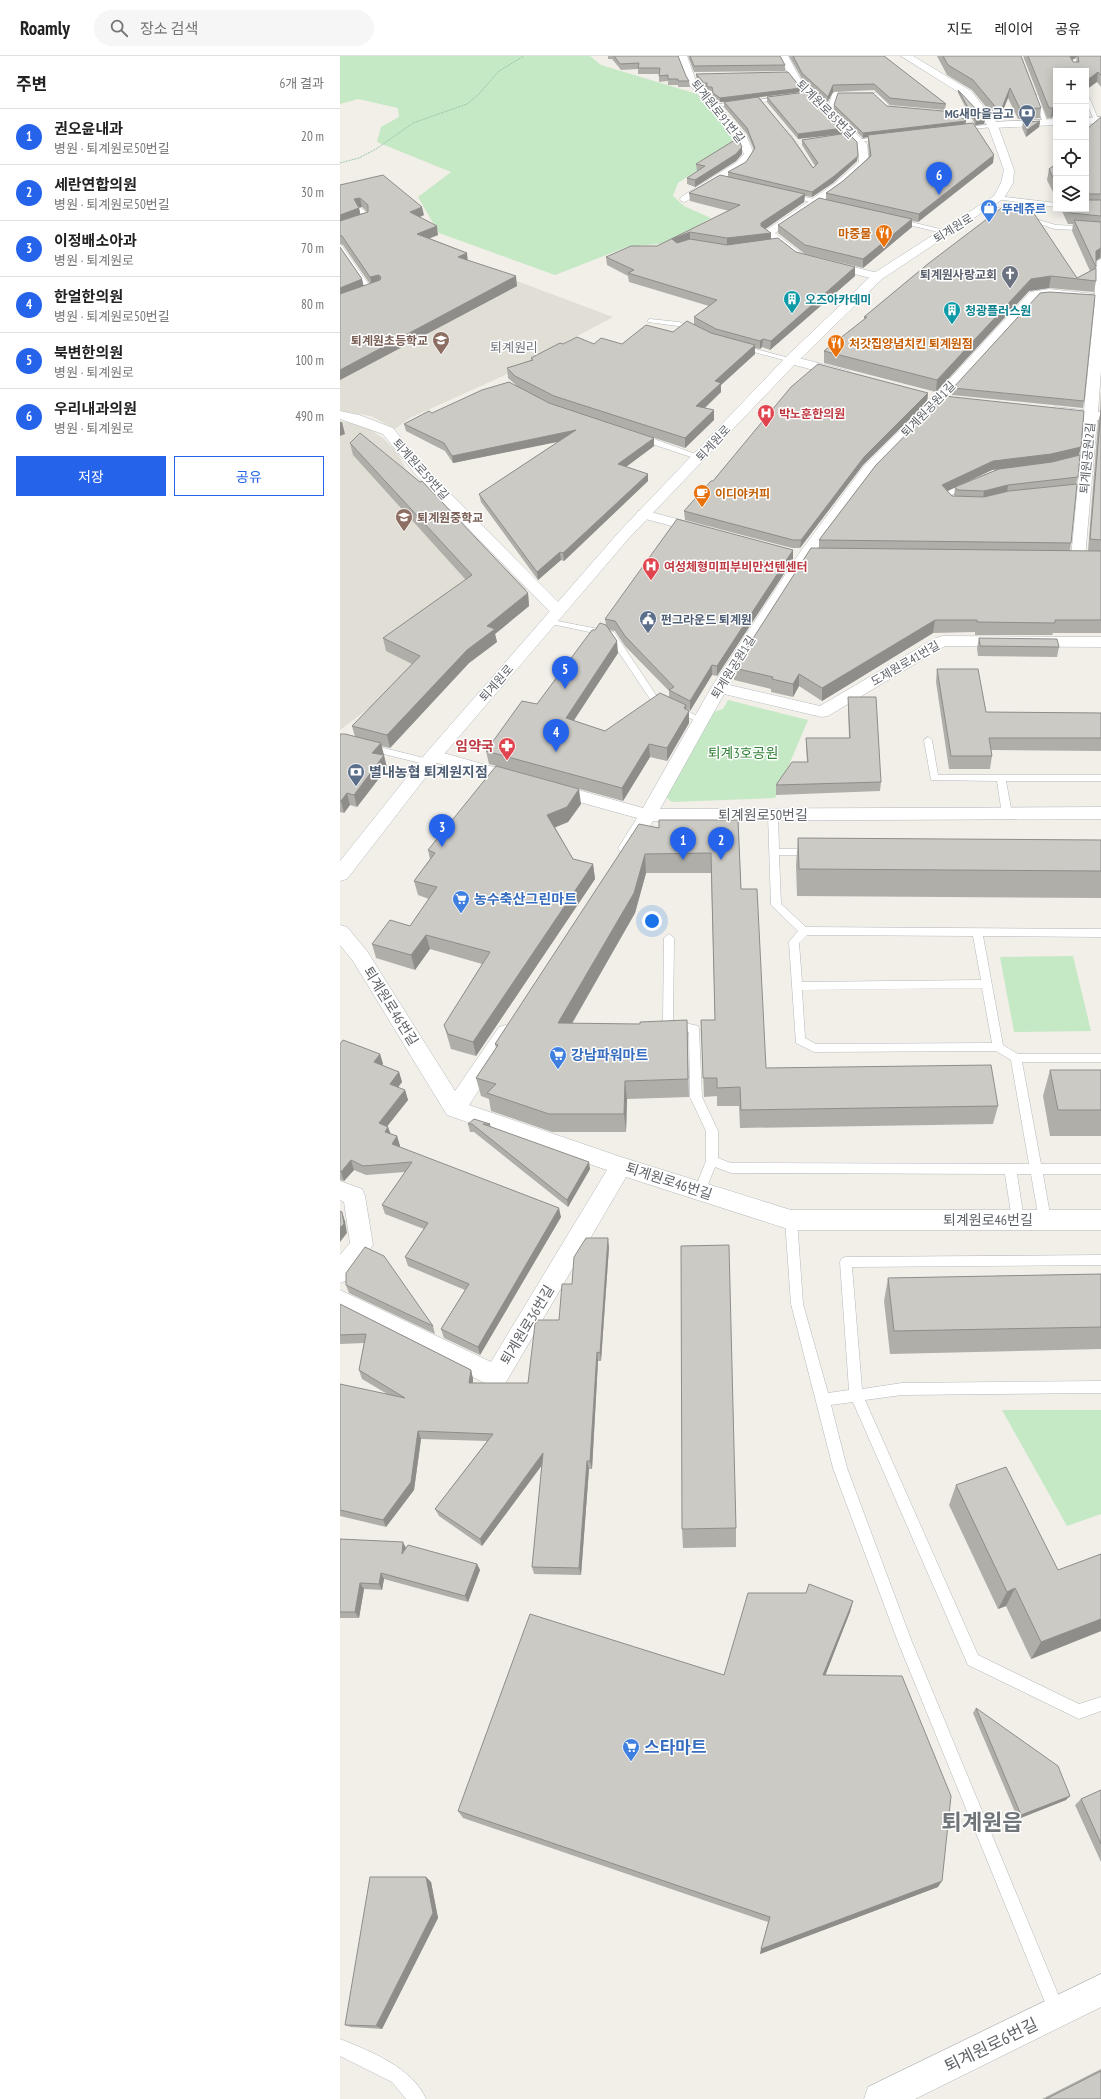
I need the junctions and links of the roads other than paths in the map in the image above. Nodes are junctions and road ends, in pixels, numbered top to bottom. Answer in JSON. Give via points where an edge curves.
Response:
{"nodes":[{"id":1,"x":682,"y":56,"type":"edge"},
{"id":2,"x":783,"y":56,"type":"edge"},
{"id":3,"x":906,"y":56,"type":"edge"},
{"id":4,"x":1101,"y":57,"type":"edge"},
{"id":5,"x":1072,"y":68,"type":"edge"},
{"id":6,"x":1031,"y":86,"type":"edge"},
{"id":7,"x":790,"y":97,"type":"edge"},
{"id":8,"x":761,"y":100,"type":"junction"},
{"id":9,"x":1089,"y":102,"type":"edge"},
{"id":10,"x":713,"y":106,"type":"junction"},
{"id":11,"x":765,"y":106,"type":"edge"},
{"id":12,"x":894,"y":108,"type":"edge"},
{"id":13,"x":829,"y":111,"type":"junction"},
{"id":14,"x":939,"y":112,"type":"edge"},
{"id":15,"x":1099,"y":120,"type":"edge"},
{"id":16,"x":989,"y":121,"type":"junction"},
{"id":17,"x":1089,"y":121,"type":"edge"},
{"id":18,"x":1051,"y":122,"type":"edge"},
{"id":19,"x":782,"y":127,"type":"edge"},
{"id":20,"x":955,"y":129,"type":"edge"},
{"id":21,"x":888,"y":137,"type":"edge"},
{"id":22,"x":852,"y":138,"type":"junction"},
{"id":23,"x":803,"y":142,"type":"edge"},
{"id":24,"x":796,"y":143,"type":"junction"},
{"id":25,"x":813,"y":170,"type":"edge"},
{"id":26,"x":785,"y":194,"type":"edge"},
{"id":27,"x":685,"y":199,"type":"dead end"},
{"id":28,"x":816,"y":201,"type":"junction"},
{"id":29,"x":993,"y":202,"type":"junction"},
{"id":30,"x":831,"y":205,"type":"edge"},
{"id":31,"x":1053,"y":205,"type":"edge"},
{"id":32,"x":359,"y":209,"type":"edge"},
{"id":33,"x":892,"y":219,"type":"edge"},
{"id":34,"x":340,"y":228,"type":"edge"},
{"id":35,"x":1101,"y":229,"type":"edge"},
{"id":36,"x":946,"y":232,"type":"junction"},
{"id":37,"x":783,"y":244,"type":"junction"},
{"id":38,"x":769,"y":245,"type":"edge"},
{"id":39,"x":340,"y":247,"type":"edge"},
{"id":40,"x":1101,"y":262,"type":"edge"},
{"id":41,"x":878,"y":276,"type":"junction"},
{"id":42,"x":379,"y":287,"type":"edge"},
{"id":43,"x":1101,"y":298,"type":"edge"},
{"id":44,"x":650,"y":321,"type":"dead end"},
{"id":45,"x":703,"y":332,"type":"edge"},
{"id":46,"x":734,"y":345,"type":"edge"},
{"id":47,"x":791,"y":360,"type":"junction"},
{"id":48,"x":857,"y":377,"type":"edge"},
{"id":49,"x":1045,"y":410,"type":"edge"},
{"id":50,"x":340,"y":415,"type":"edge"},
{"id":51,"x":1096,"y":415,"type":"edge"},
{"id":52,"x":633,"y":435,"type":"edge"},
{"id":53,"x":700,"y":457,"type":"junction"},
{"id":54,"x":974,"y":482,"type":"edge"},
{"id":55,"x":962,"y":502,"type":"edge"},
{"id":56,"x":643,"y":514,"type":"junction"},
{"id":57,"x":718,"y":534,"type":"edge"},
{"id":58,"x":1063,"y":557,"type":"edge"},
{"id":59,"x":1078,"y":558,"type":"junction"},
{"id":60,"x":1093,"y":558,"type":"edge"},
{"id":61,"x":554,"y":616,"type":"junction"},
{"id":62,"x":1101,"y":642,"type":"edge"},
{"id":63,"x":719,"y":688,"type":"junction"},
{"id":64,"x":702,"y":720,"type":"junction"},
{"id":65,"x":340,"y":740,"type":"edge"},
{"id":66,"x":928,"y":740,"type":"dead end"},
{"id":67,"x":430,"y":759,"type":"junction"},
{"id":68,"x":1001,"y":778,"type":"junction"},
{"id":69,"x":1101,"y":778,"type":"edge"},
{"id":70,"x":1101,"y":813,"type":"edge"},
{"id":71,"x":1007,"y":814,"type":"junction"},
{"id":72,"x":773,"y":815,"type":"junction"},
{"id":73,"x":648,"y":816,"type":"junction"},
{"id":74,"x":774,"y":852,"type":"junction"},
{"id":75,"x":822,"y":852,"type":"edge"},
{"id":76,"x":618,"y":862,"type":"edge"},
{"id":77,"x":342,"y":867,"type":"edge"},
{"id":78,"x":804,"y":931,"type":"junction"},
{"id":79,"x":340,"y":932,"type":"edge"},
{"id":80,"x":977,"y":932,"type":"junction"},
{"id":81,"x":1101,"y":933,"type":"edge"},
{"id":82,"x":670,"y":938,"type":"dead end"},
{"id":83,"x":986,"y":984,"type":"junction"},
{"id":84,"x":797,"y":986,"type":"junction"},
{"id":85,"x":512,"y":1023,"type":"edge"},
{"id":86,"x":998,"y":1047,"type":"junction"},
{"id":87,"x":1016,"y":1058,"type":"junction"},
{"id":88,"x":1101,"y":1058,"type":"edge"},
{"id":89,"x":455,"y":1110,"type":"junction"},
{"id":90,"x":712,"y":1160,"type":"junction"},
{"id":91,"x":621,"y":1166,"type":"junction"},
{"id":92,"x":1010,"y":1169,"type":"junction"},
{"id":93,"x":1036,"y":1169,"type":"junction"},
{"id":94,"x":1101,"y":1169,"type":"edge"},
{"id":95,"x":340,"y":1190,"type":"edge"},
{"id":96,"x":700,"y":1191,"type":"junction"},
{"id":97,"x":791,"y":1220,"type":"junction"},
{"id":98,"x":1018,"y":1220,"type":"junction"},
{"id":99,"x":1045,"y":1220,"type":"junction"},
{"id":100,"x":1101,"y":1220,"type":"edge"},
{"id":101,"x":1101,"y":1260,"type":"edge"},
{"id":102,"x":340,"y":1273,"type":"edge"},
{"id":103,"x":340,"y":1300,"type":"edge"},
{"id":104,"x":1101,"y":1387,"type":"edge"},
{"id":105,"x":856,"y":1395,"type":"junction"},
{"id":106,"x":823,"y":1400,"type":"junction"},
{"id":107,"x":1101,"y":1704,"type":"edge"},
{"id":108,"x":1101,"y":1990,"type":"edge"},
{"id":109,"x":1058,"y":2011,"type":"junction"},
{"id":110,"x":340,"y":2047,"type":"edge"},
{"id":111,"x":417,"y":2099,"type":"edge"},
{"id":112,"x":880,"y":2099,"type":"edge"}],
"edges":[{"from":1,"to":10,"type":"street","name":"퇴계원로91번길","via":[[693,75],[692,82]]},
{"from":2,"to":13,"type":"street","name":"퇴계원로85번길","via":[[788,73],[808,95]]},
{"from":3,"to":16,"type":"street","name":"퇴계원로","via":[[967,93]]},
{"from":4,"to":5,"type":"lane","via":[[1073,62],[1070,64]]},
{"from":6,"to":18,"type":"lane"},
{"from":7,"to":8,"type":"lane"},
{"from":8,"to":10,"type":"lane"},
{"from":8,"to":11,"type":"lane"},
{"from":9,"to":15,"type":"lane"},
{"from":10,"to":27,"type":"street","name":"퇴계원로91번길","via":[[742,137],[749,154],[721,180]]},
{"from":12,"to":13,"type":"lane","via":[[887,107],[874,94],[835,94]]},
{"from":13,"to":22,"type":"street","name":"퇴계원로85번길"},
{"from":14,"to":16,"type":"lane"},
{"from":15,"to":17,"type":"street"},
{"from":16,"to":18,"type":"street"},
{"from":16,"to":20,"type":"lane"},
{"from":16,"to":29,"type":"street","name":"퇴계원로","via":[[1009,170],[1007,182]]},
{"from":19,"to":24,"type":"lane"},
{"from":21,"to":22,"type":"lane"},
{"from":22,"to":28,"type":"street","name":"퇴계원로85번길","via":[[863,146],[864,163]]},
{"from":23,"to":24,"type":"lane"},
{"from":24,"to":25,"type":"lane"},
{"from":26,"to":28,"type":"lane"},
{"from":28,"to":30,"type":"lane"},
{"from":28,"to":37,"type":"street","name":"퇴계원로85번길","via":[[768,233]]},
{"from":29,"to":31,"type":"lane"},
{"from":29,"to":35,"type":"lane","via":[[1055,227]]},
{"from":29,"to":36,"type":"street","name":"퇴계원로"},
{"from":32,"to":34,"type":"lane","via":[[367,216],[366,219]]},
{"from":33,"to":36,"type":"lane"},
{"from":36,"to":41,"type":"street","name":"퇴계원로"},
{"from":37,"to":38,"type":"lane"},
{"from":37,"to":41,"type":"street","name":"퇴계원로85번길","via":[[800,257]]},
{"from":39,"to":42,"type":"lane","via":[[367,291]]},
{"from":40,"to":43,"type":"street","name":"퇴계원공원2길"},
{"from":41,"to":47,"type":"street","name":"퇴계원로"},
{"from":43,"to":51,"type":"street","name":"퇴계원공원2길"},
{"from":43,"to":63,"type":"street","name":"퇴계원공원1길","via":[[1049,293],[1034,295],[869,469],[806,555]]},
{"from":44,"to":45,"type":"lane","via":[[679,324]]},
{"from":46,"to":47,"type":"lane"},
{"from":47,"to":48,"type":"street"},
{"from":47,"to":53,"type":"street","name":"퇴계원로"},
{"from":49,"to":51,"type":"street"},
{"from":50,"to":61,"type":"street","name":"퇴계원로59번길","via":[[388,432],[421,472]]},
{"from":51,"to":59,"type":"street","name":"퇴계원공원2길","via":[[1083,458]]},
{"from":52,"to":53,"type":"lane"},
{"from":53,"to":56,"type":"street","name":"퇴계원로"},
{"from":54,"to":55,"type":"lane","via":[[946,494],[954,501]]},
{"from":56,"to":57,"type":"street"},
{"from":56,"to":61,"type":"street","name":"퇴계원로"},
{"from":58,"to":59,"type":"street"},
{"from":59,"to":60,"type":"street"},
{"from":61,"to":64,"type":"lane","via":[[611,634],[653,697]]},
{"from":61,"to":67,"type":"street","name":"퇴계원로"},
{"from":62,"to":63,"type":"street","name":"도제원로41번길","via":[[942,641],[822,712]]},
{"from":63,"to":64,"type":"street","name":"퇴계원공원1길"},
{"from":64,"to":73,"type":"street","name":"퇴계원공원1길"},
{"from":65,"to":67,"type":"lane"},
{"from":66,"to":68,"type":"lane","via":[[934,778]]},
{"from":67,"to":73,"type":"street","name":"퇴계원로50번길"},
{"from":67,"to":77,"type":"street","name":"퇴계원로"},
{"from":68,"to":69,"type":"lane"},
{"from":68,"to":71,"type":"lane"},
{"from":70,"to":71,"type":"street","name":"퇴계원로50번길"},
{"from":71,"to":72,"type":"street","name":"퇴계원로50번길"},
{"from":72,"to":73,"type":"street","name":"퇴계원로50번길"},
{"from":72,"to":74,"type":"lane"},
{"from":73,"to":76,"type":"street","name":"퇴계원공원1길"},
{"from":74,"to":75,"type":"lane"},
{"from":74,"to":78,"type":"lane","via":[[776,905]]},
{"from":78,"to":80,"type":"lane"},
{"from":78,"to":84,"type":"lane","via":[[794,942]]},
{"from":79,"to":89,"type":"street","name":"퇴계원로46번길","via":[[360,956]]},
{"from":80,"to":81,"type":"lane"},
{"from":80,"to":83,"type":"lane"},
{"from":82,"to":90,"type":"lane","via":[[668,1023],[694,1028],[696,1097],[712,1131]]},
{"from":83,"to":84,"type":"lane"},
{"from":83,"to":86,"type":"lane"},
{"from":84,"to":86,"type":"lane","via":[[800,1040],[814,1048]]},
{"from":85,"to":89,"type":"street"},
{"from":86,"to":87,"type":"lane"},
{"from":87,"to":88,"type":"lane"},
{"from":87,"to":93,"type":"lane"},
{"from":89,"to":91,"type":"street","name":"퇴계원로46번길"},
{"from":90,"to":92,"type":"lane","via":[[731,1168]]},
{"from":90,"to":96,"type":"lane"},
{"from":91,"to":96,"type":"street","name":"퇴계원로46번길"},
{"from":91,"to":103,"type":"street","name":"퇴계원로36번길","via":[[496,1376]]},
{"from":92,"to":93,"type":"lane"},
{"from":92,"to":98,"type":"lane"},
{"from":93,"to":94,"type":"lane"},
{"from":93,"to":99,"type":"lane"},
{"from":95,"to":102,"type":"street","via":[[354,1196],[362,1245]]},
{"from":96,"to":97,"type":"street","name":"퇴계원로46번길"},
{"from":97,"to":98,"type":"street","name":"퇴계원로46번길"},
{"from":97,"to":106,"type":"lane","via":[[797,1304]]},
{"from":98,"to":99,"type":"street","name":"퇴계원로46번길"},
{"from":99,"to":100,"type":"street","name":"퇴계원로46번길"},
{"from":101,"to":105,"type":"lane","via":[[846,1262]]},
{"from":104,"to":105,"type":"lane","via":[[902,1389]]},
{"from":105,"to":106,"type":"lane"},
{"from":105,"to":107,"type":"lane","via":[[973,1660],[1079,1712]]},
{"from":106,"to":109,"type":"lane","via":[[840,1468],[905,1642]]},
{"from":108,"to":109,"type":"street","name":"퇴계원로6번길"},
{"from":109,"to":112,"type":"street","name":"퇴계원로6번길"},
{"from":110,"to":111,"type":"lane","via":[[398,2076]]}]}
